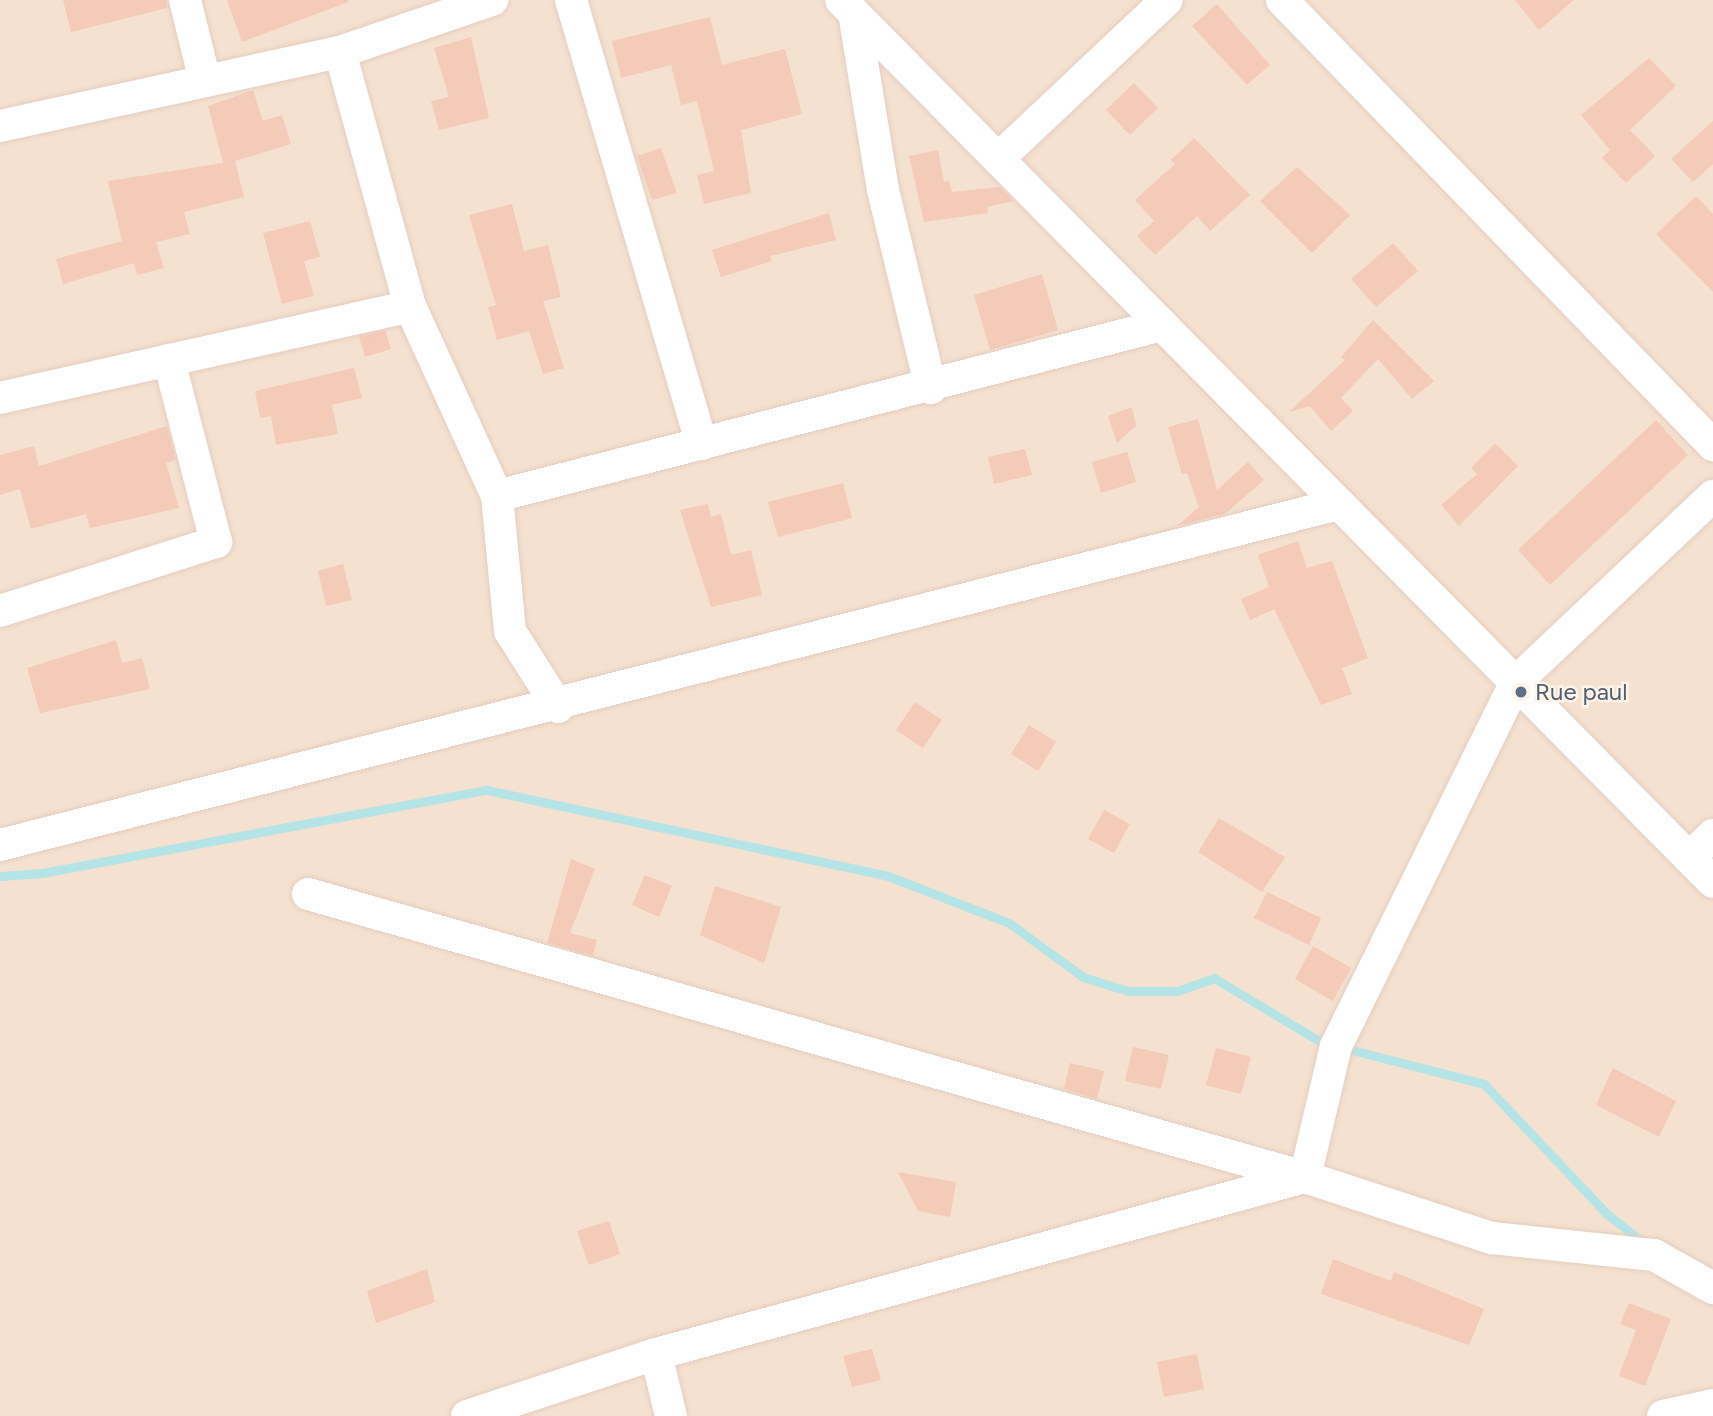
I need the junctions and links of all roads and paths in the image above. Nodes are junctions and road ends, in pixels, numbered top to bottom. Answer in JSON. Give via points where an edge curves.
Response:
{"nodes":[{"id":1,"x":185,"y":0,"type":"edge"},
{"id":2,"x":492,"y":0,"type":"edge"},
{"id":3,"x":571,"y":0,"type":"edge"},
{"id":4,"x":1167,"y":0,"type":"edge"},
{"id":5,"x":1282,"y":0,"type":"edge"},
{"id":6,"x":847,"y":7,"type":"edge"},
{"id":7,"x":340,"y":52,"type":"junction"},
{"id":8,"x":205,"y":81,"type":"junction"},
{"id":9,"x":0,"y":126,"type":"edge"},
{"id":10,"x":998,"y":159,"type":"junction"},
{"id":11,"x":410,"y":306,"type":"junction"},
{"id":12,"x":1162,"y":325,"type":"junction"},
{"id":13,"x":169,"y":360,"type":"junction"},
{"id":14,"x":931,"y":388,"type":"junction"},
{"id":15,"x":0,"y":398,"type":"edge"},
{"id":16,"x":702,"y":444,"type":"junction"},
{"id":17,"x":1713,"y":445,"type":"edge"},
{"id":18,"x":497,"y":496,"type":"junction"},
{"id":19,"x":1713,"y":496,"type":"edge"},
{"id":20,"x":1339,"y":504,"type":"junction"},
{"id":21,"x":0,"y":611,"type":"edge"},
{"id":22,"x":1516,"y":682,"type":"junction"},
{"id":23,"x":558,"y":706,"type":"junction"},
{"id":24,"x":1713,"y":835,"type":"edge"},
{"id":25,"x":0,"y":845,"type":"edge"},
{"id":26,"x":1689,"y":858,"type":"junction"},
{"id":27,"x":1713,"y":882,"type":"edge"},
{"id":28,"x":308,"y":894,"type":"dead end"},
{"id":29,"x":1305,"y":1177,"type":"junction"},
{"id":30,"x":1713,"y":1287,"type":"edge"},
{"id":31,"x":656,"y":1354,"type":"junction"},
{"id":32,"x":1705,"y":1410,"type":"edge"},
{"id":33,"x":467,"y":1416,"type":"edge"},
{"id":34,"x":671,"y":1416,"type":"edge"},
{"id":35,"x":1663,"y":1416,"type":"edge"}],
"edges":[{"from":1,"to":8,"type":"street"},
{"from":2,"to":7,"type":"street"},
{"from":3,"to":16,"type":"street"},
{"from":4,"to":10,"type":"street"},
{"from":5,"to":17,"type":"street"},
{"from":6,"to":10,"type":"street"},
{"from":6,"to":14,"type":"street","via":[[883,190]]},
{"from":7,"to":8,"type":"street"},
{"from":7,"to":11,"type":"street"},
{"from":8,"to":9,"type":"street"},
{"from":10,"to":12,"type":"street"},
{"from":11,"to":13,"type":"street"},
{"from":11,"to":18,"type":"street"},
{"from":12,"to":14,"type":"street"},
{"from":12,"to":20,"type":"street"},
{"from":13,"to":15,"type":"street"},
{"from":13,"to":21,"type":"street","via":[[215,542]]},
{"from":14,"to":16,"type":"street"},
{"from":16,"to":18,"type":"street"},
{"from":18,"to":23,"type":"street","via":[[510,631]]},
{"from":19,"to":22,"type":"street"},
{"from":20,"to":22,"type":"street"},
{"from":20,"to":23,"type":"street"},
{"from":22,"to":26,"type":"street"},
{"from":22,"to":29,"type":"street","via":[[1336,1046]]},
{"from":23,"to":25,"type":"street"},
{"from":24,"to":26,"type":"street"},
{"from":26,"to":27,"type":"street"},
{"from":28,"to":29,"type":"street"},
{"from":29,"to":30,"type":"street","via":[[1492,1238],[1654,1255]]},
{"from":29,"to":31,"type":"street"},
{"from":31,"to":33,"type":"street"},
{"from":31,"to":34,"type":"street"},
{"from":32,"to":35,"type":"street"}]}
